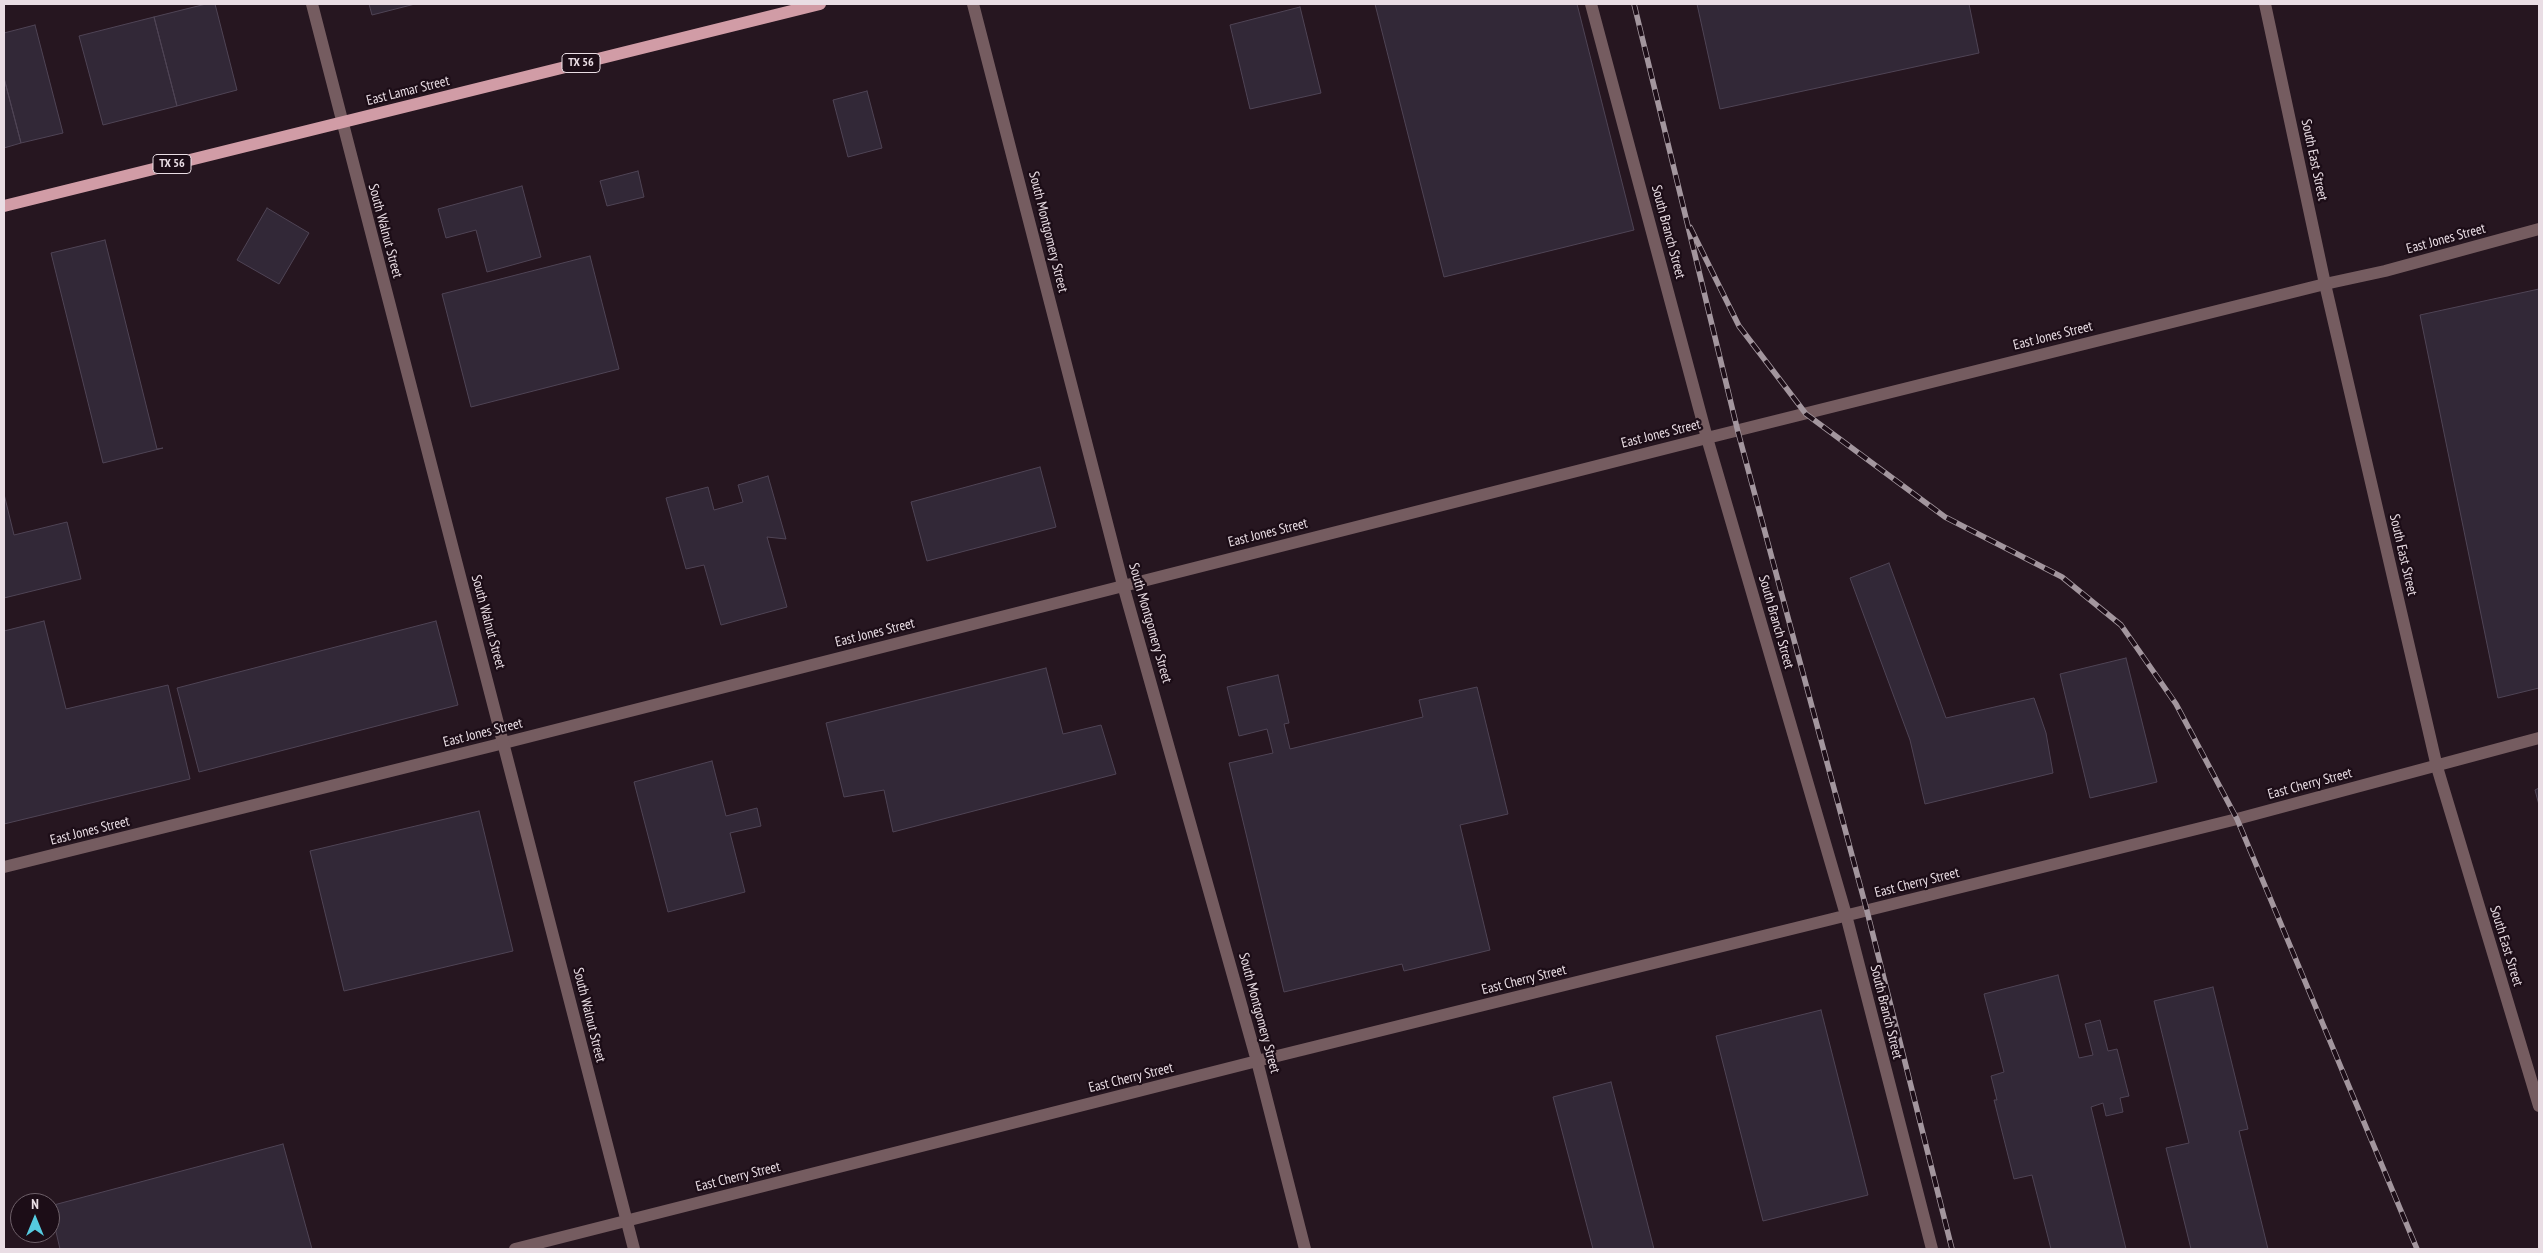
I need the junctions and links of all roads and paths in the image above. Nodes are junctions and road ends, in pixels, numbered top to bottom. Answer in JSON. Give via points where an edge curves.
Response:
{"nodes":[{"id":1,"x":312,"y":4,"type":"edge"},
{"id":2,"x":820,"y":4,"type":"edge"},
{"id":3,"x":973,"y":4,"type":"edge"},
{"id":4,"x":1591,"y":4,"type":"edge"},
{"id":5,"x":2265,"y":4,"type":"edge"},
{"id":6,"x":341,"y":123,"type":"junction"},
{"id":7,"x":4,"y":206,"type":"edge"},
{"id":8,"x":2539,"y":229,"type":"edge"},
{"id":9,"x":2324,"y":284,"type":"junction"},
{"id":10,"x":1707,"y":438,"type":"junction"},
{"id":11,"x":1123,"y":585,"type":"junction"},
{"id":12,"x":2539,"y":738,"type":"edge"},
{"id":13,"x":504,"y":743,"type":"junction"},
{"id":14,"x":2437,"y":766,"type":"junction"},
{"id":15,"x":4,"y":867,"type":"edge"},
{"id":16,"x":1846,"y":915,"type":"junction"},
{"id":17,"x":1258,"y":1061,"type":"junction"},
{"id":18,"x":2539,"y":1106,"type":"edge"},
{"id":19,"x":627,"y":1221,"type":"junction"},
{"id":20,"x":516,"y":1249,"type":"edge"},
{"id":21,"x":634,"y":1249,"type":"edge"},
{"id":22,"x":1305,"y":1249,"type":"edge"},
{"id":23,"x":1932,"y":1249,"type":"edge"}],
"edges":[{"from":1,"to":6,"type":"street","name":"South Walnut Street"},
{"from":2,"to":6,"type":"main road","name":"East Lamar Street","number":"TX 56"},
{"from":3,"to":11,"type":"street","name":"South Montgomery Street"},
{"from":4,"to":10,"type":"street","name":"South Branch Street"},
{"from":5,"to":9,"type":"street","name":"South East Street"},
{"from":6,"to":7,"type":"main road","name":"East Lamar Street","number":"TX 56"},
{"from":6,"to":13,"type":"street","name":"South Walnut Street"},
{"from":8,"to":9,"type":"street","name":"East Jones Street","via":[[2385,271]]},
{"from":9,"to":10,"type":"street","name":"East Jones Street"},
{"from":9,"to":14,"type":"street","name":"South East Street"},
{"from":10,"to":11,"type":"street","name":"East Jones Street"},
{"from":10,"to":16,"type":"street","name":"South Branch Street"},
{"from":11,"to":13,"type":"street","name":"East Jones Street"},
{"from":11,"to":17,"type":"street","name":"South Montgomery Street"},
{"from":12,"to":14,"type":"street","name":"East Cherry Street"},
{"from":13,"to":15,"type":"street","name":"East Jones Street"},
{"from":13,"to":19,"type":"street","name":"South Walnut Street"},
{"from":14,"to":16,"type":"street","name":"East Cherry Street","via":[[2228,822]]},
{"from":14,"to":18,"type":"street","name":"South East Street"},
{"from":16,"to":17,"type":"street","name":"East Cherry Street"},
{"from":16,"to":23,"type":"street","name":"South Branch Street"},
{"from":17,"to":19,"type":"street","name":"East Cherry Street"},
{"from":17,"to":22,"type":"street","name":"South Montgomery Street"},
{"from":19,"to":20,"type":"street","name":"East Cherry Street"},
{"from":19,"to":21,"type":"street","name":"South Walnut Street"}]}
